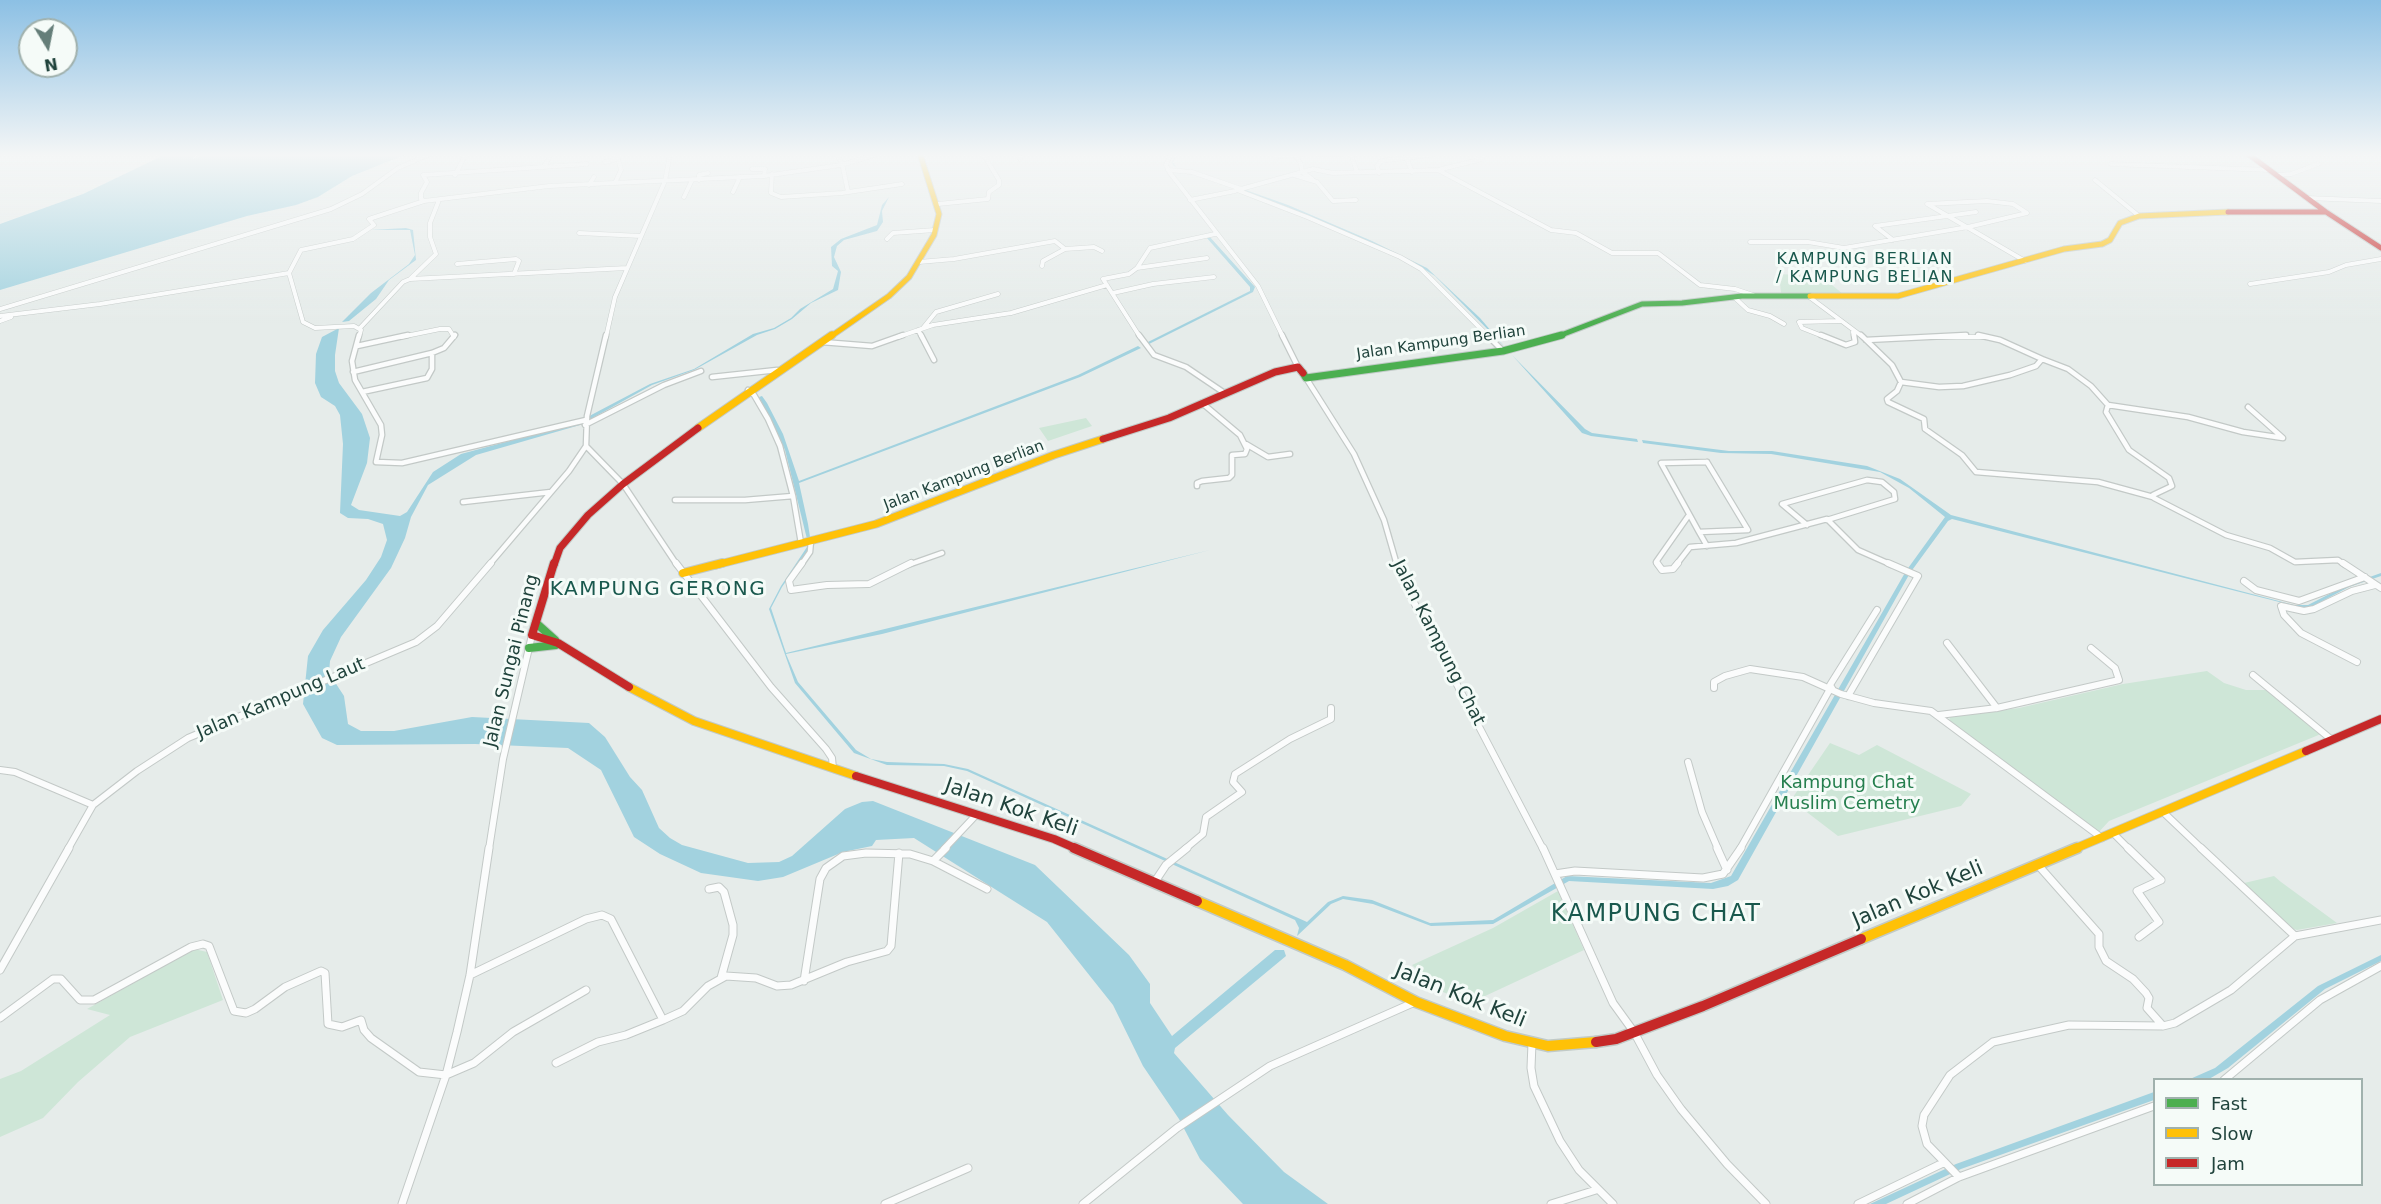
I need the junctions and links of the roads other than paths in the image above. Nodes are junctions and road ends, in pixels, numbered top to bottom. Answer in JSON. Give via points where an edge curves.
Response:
{"nodes":[{"id":1,"x":327,"y":210,"type":"edge"},
{"id":2,"x":396,"y":210,"type":"edge"},
{"id":3,"x":435,"y":210,"type":"edge"},
{"id":4,"x":652,"y":210,"type":"edge"},
{"id":5,"x":937,"y":210,"type":"edge"},
{"id":6,"x":1197,"y":210,"type":"edge"},
{"id":7,"x":1290,"y":210,"type":"edge"},
{"id":8,"x":1514,"y":210,"type":"edge"},
{"id":9,"x":1938,"y":210,"type":"edge"},
{"id":10,"x":2023,"y":210,"type":"edge"},
{"id":11,"x":2132,"y":210,"type":"edge"},
{"id":12,"x":2324,"y":210,"type":"edge"},
{"id":13,"x":1976,"y":212,"type":"dead end"},
{"id":14,"x":2326,"y":212,"type":"junction"},
{"id":15,"x":1945,"y":214,"type":"junction"},
{"id":16,"x":2139,"y":216,"type":"junction"},
{"id":17,"x":1968,"y":227,"type":"junction"},
{"id":18,"x":935,"y":230,"type":"junction"},
{"id":19,"x":579,"y":233,"type":"dead end"},
{"id":20,"x":1215,"y":234,"type":"junction"},
{"id":21,"x":641,"y":236,"type":"junction"},
{"id":22,"x":887,"y":239,"type":"dead end"},
{"id":23,"x":1893,"y":240,"type":"junction"},
{"id":24,"x":1750,"y":242,"type":"dead end"},
{"id":25,"x":2381,"y":248,"type":"edge"},
{"id":26,"x":1065,"y":249,"type":"junction"},
{"id":27,"x":1102,"y":251,"type":"dead end"},
{"id":28,"x":1207,"y":258,"type":"dead end"},
{"id":29,"x":2381,"y":259,"type":"edge"},
{"id":30,"x":2025,"y":261,"type":"junction"},
{"id":31,"x":919,"y":262,"type":"junction"},
{"id":32,"x":457,"y":264,"type":"dead end"},
{"id":33,"x":1042,"y":266,"type":"dead end"},
{"id":34,"x":627,"y":268,"type":"junction"},
{"id":35,"x":1137,"y":268,"type":"junction"},
{"id":36,"x":290,"y":273,"type":"junction"},
{"id":37,"x":514,"y":274,"type":"junction"},
{"id":38,"x":1215,"y":277,"type":"dead end"},
{"id":39,"x":410,"y":279,"type":"junction"},
{"id":40,"x":2250,"y":284,"type":"dead end"},
{"id":41,"x":1108,"y":286,"type":"junction"},
{"id":42,"x":1130,"y":290,"type":"junction"},
{"id":43,"x":1113,"y":293,"type":"junction"},
{"id":44,"x":998,"y":294,"type":"dead end"},
{"id":45,"x":1806,"y":295,"type":"junction"},
{"id":46,"x":1754,"y":296,"type":"junction"},
{"id":47,"x":1734,"y":297,"type":"junction"},
{"id":48,"x":0,"y":309,"type":"edge"},
{"id":49,"x":18,"y":315,"type":"junction"},
{"id":50,"x":0,"y":316,"type":"edge"},
{"id":51,"x":0,"y":321,"type":"edge"},
{"id":52,"x":1840,"y":321,"type":"junction"},
{"id":53,"x":1784,"y":324,"type":"dead end"},
{"id":54,"x":360,"y":328,"type":"junction"},
{"id":55,"x":921,"y":329,"type":"junction"},
{"id":56,"x":1852,"y":330,"type":"junction"},
{"id":57,"x":1866,"y":340,"type":"junction"},
{"id":58,"x":820,"y":341,"type":"junction"},
{"id":59,"x":357,"y":346,"type":"junction"},
{"id":60,"x":1503,"y":351,"type":"junction"},
{"id":61,"x":432,"y":353,"type":"junction"},
{"id":62,"x":2042,"y":359,"type":"junction"},
{"id":63,"x":934,"y":360,"type":"dead end"},
{"id":64,"x":1298,"y":367,"type":"junction"},
{"id":65,"x":777,"y":370,"type":"junction"},
{"id":66,"x":701,"y":371,"type":"dead end"},
{"id":67,"x":353,"y":372,"type":"junction"},
{"id":68,"x":712,"y":377,"type":"dead end"},
{"id":69,"x":1305,"y":378,"type":"junction"},
{"id":70,"x":1901,"y":382,"type":"junction"},
{"id":71,"x":748,"y":390,"type":"junction"},
{"id":72,"x":362,"y":392,"type":"junction"},
{"id":73,"x":1223,"y":392,"type":"junction"},
{"id":74,"x":1202,"y":403,"type":"junction"},
{"id":75,"x":2108,"y":405,"type":"junction"},
{"id":76,"x":2248,"y":407,"type":"dead end"},
{"id":77,"x":586,"y":423,"type":"junction"},
{"id":78,"x":1246,"y":444,"type":"junction"},
{"id":79,"x":586,"y":446,"type":"junction"},
{"id":80,"x":1290,"y":454,"type":"dead end"},
{"id":81,"x":623,"y":484,"type":"junction"},
{"id":82,"x":1197,"y":486,"type":"dead end"},
{"id":83,"x":551,"y":492,"type":"junction"},
{"id":84,"x":793,"y":496,"type":"junction"},
{"id":85,"x":2153,"y":498,"type":"junction"},
{"id":86,"x":675,"y":500,"type":"dead end"},
{"id":87,"x":464,"y":502,"type":"dead end"},
{"id":88,"x":1689,"y":515,"type":"junction"},
{"id":89,"x":1827,"y":520,"type":"junction"},
{"id":90,"x":1807,"y":525,"type":"junction"},
{"id":91,"x":1699,"y":532,"type":"junction"},
{"id":92,"x":811,"y":541,"type":"junction"},
{"id":93,"x":801,"y":543,"type":"junction"},
{"id":94,"x":1707,"y":546,"type":"junction"},
{"id":95,"x":942,"y":553,"type":"dead end"},
{"id":96,"x":684,"y":573,"type":"junction"},
{"id":97,"x":2365,"y":578,"type":"junction"},
{"id":98,"x":2244,"y":581,"type":"dead end"},
{"id":99,"x":2378,"y":586,"type":"edge"},
{"id":100,"x":1877,"y":610,"type":"dead end"},
{"id":101,"x":536,"y":623,"type":"junction"},
{"id":102,"x":532,"y":635,"type":"junction"},
{"id":103,"x":1947,"y":643,"type":"dead end"},
{"id":104,"x":561,"y":645,"type":"junction"},
{"id":105,"x":529,"y":648,"type":"junction"},
{"id":106,"x":2091,"y":648,"type":"dead end"},
{"id":107,"x":2357,"y":662,"type":"dead end"},
{"id":108,"x":2253,"y":675,"type":"dead end"},
{"id":109,"x":1714,"y":688,"type":"dead end"},
{"id":110,"x":1832,"y":690,"type":"junction"},
{"id":111,"x":1845,"y":695,"type":"junction"},
{"id":112,"x":1331,"y":708,"type":"dead end"},
{"id":113,"x":1997,"y":708,"type":"junction"},
{"id":114,"x":1938,"y":715,"type":"junction"},
{"id":115,"x":2381,"y":719,"type":"edge"},
{"id":116,"x":2332,"y":740,"type":"junction"},
{"id":117,"x":1688,"y":762,"type":"dead end"},
{"id":118,"x":833,"y":768,"type":"junction"},
{"id":119,"x":0,"y":770,"type":"edge"},
{"id":120,"x":93,"y":805,"type":"junction"},
{"id":121,"x":2163,"y":812,"type":"junction"},
{"id":122,"x":978,"y":813,"type":"junction"},
{"id":123,"x":2114,"y":834,"type":"junction"},
{"id":124,"x":2102,"y":838,"type":"junction"},
{"id":125,"x":899,"y":853,"type":"junction"},
{"id":126,"x":936,"y":858,"type":"junction"},
{"id":127,"x":2038,"y":865,"type":"junction"},
{"id":128,"x":1727,"y":870,"type":"junction"},
{"id":129,"x":1556,"y":875,"type":"junction"},
{"id":130,"x":1154,"y":883,"type":"junction"},
{"id":131,"x":708,"y":889,"type":"dead end"},
{"id":132,"x":987,"y":889,"type":"dead end"},
{"id":133,"x":1565,"y":893,"type":"joint"},
{"id":134,"x":2381,"y":920,"type":"edge"},
{"id":135,"x":2295,"y":936,"type":"junction"},
{"id":136,"x":2139,"y":937,"type":"dead end"},
{"id":137,"x":2381,"y":966,"type":"edge"},
{"id":138,"x":0,"y":970,"type":"edge"},
{"id":139,"x":470,"y":975,"type":"junction"},
{"id":140,"x":721,"y":978,"type":"junction"},
{"id":141,"x":804,"y":981,"type":"junction"},
{"id":142,"x":586,"y":990,"type":"dead end"},
{"id":143,"x":1416,"y":1002,"type":"junction"},
{"id":144,"x":0,"y":1018,"type":"edge"},
{"id":145,"x":663,"y":1020,"type":"junction"},
{"id":146,"x":2163,"y":1026,"type":"junction"},
{"id":147,"x":1634,"y":1032,"type":"junction"},
{"id":148,"x":1532,"y":1043,"type":"junction"},
{"id":149,"x":556,"y":1063,"type":"dead end"},
{"id":150,"x":446,"y":1075,"type":"junction"},
{"id":151,"x":2226,"y":1078,"type":"edge"},
{"id":152,"x":2153,"y":1106,"type":"edge"},
{"id":153,"x":1178,"y":1128,"type":"joint"},
{"id":154,"x":1943,"y":1163,"type":"junction"},
{"id":155,"x":968,"y":1168,"type":"dead end"},
{"id":156,"x":1957,"y":1176,"type":"junction"},
{"id":157,"x":1596,"y":1190,"type":"junction"},
{"id":158,"x":402,"y":1204,"type":"edge"},
{"id":159,"x":885,"y":1204,"type":"edge"},
{"id":160,"x":1083,"y":1204,"type":"edge"},
{"id":161,"x":1551,"y":1204,"type":"edge"},
{"id":162,"x":1613,"y":1204,"type":"edge"},
{"id":163,"x":1766,"y":1204,"type":"edge"},
{"id":164,"x":1858,"y":1204,"type":"edge"},
{"id":165,"x":1907,"y":1204,"type":"edge"}],
"edges":[{"from":1,"to":48,"type":"street"},
{"from":2,"to":36,"type":"street","via":[[369,219],[374,225],[353,239],[301,250]]},
{"from":3,"to":39,"type":"street","via":[[430,237],[436,254]]},
{"from":4,"to":21,"type":"street"},
{"from":5,"to":18,"type":"street","name":"Jalan Sungai Pinang"},
{"from":6,"to":20,"type":"street"},
{"from":7,"to":60,"type":"street","via":[[1421,269]]},
{"from":8,"to":46,"type":"street","via":[[1551,230],[1576,233],[1612,253],[1658,254],[1700,285]]},
{"from":9,"to":15,"type":"street"},
{"from":10,"to":17,"type":"street","via":[[2027,213]]},
{"from":11,"to":16,"type":"street"},
{"from":12,"to":14,"type":"street"},
{"from":13,"to":15,"type":"street"},
{"from":14,"to":16,"type":"street","name":"Jalan Kampung Berlian"},
{"from":14,"to":25,"type":"street"},
{"from":15,"to":17,"type":"street"},
{"from":15,"to":23,"type":"street","via":[[1875,226]]},
{"from":16,"to":30,"type":"street","name":"Jalan Kampung Berlian","via":[[2120,224],[2110,240],[2102,244],[2064,249]]},
{"from":17,"to":23,"type":"street"},
{"from":17,"to":30,"type":"street"},
{"from":18,"to":22,"type":"street","via":[[895,232]]},
{"from":18,"to":31,"type":"street","name":"Jalan Sungai Pinang"},
{"from":19,"to":21,"type":"street"},
{"from":20,"to":35,"type":"street","via":[[1150,248]]},
{"from":20,"to":64,"type":"street","via":[[1258,286]]},
{"from":21,"to":34,"type":"street"},
{"from":23,"to":24,"type":"street","via":[[1844,248],[1808,242]]},
{"from":26,"to":27,"type":"street","via":[[1094,247]]},
{"from":26,"to":31,"type":"street","via":[[1055,241]]},
{"from":26,"to":33,"type":"street","via":[[1043,261]]},
{"from":28,"to":35,"type":"street"},
{"from":29,"to":40,"type":"street","via":[[2329,272]]},
{"from":30,"to":45,"type":"street","name":"Jalan Kampung Berlian","via":[[1898,296]]},
{"from":31,"to":58,"type":"street","name":"Jalan Sungai Pinang","via":[[903,285]]},
{"from":32,"to":37,"type":"street","via":[[516,259],[519,261]]},
{"from":34,"to":37,"type":"street"},
{"from":34,"to":77,"type":"street","via":[[615,297]]},
{"from":35,"to":41,"type":"street","via":[[1129,274],[1103,279]]},
{"from":36,"to":49,"type":"street"},
{"from":36,"to":54,"type":"street","via":[[303,322],[315,328]]},
{"from":37,"to":39,"type":"street"},
{"from":38,"to":42,"type":"street","via":[[1193,277]]},
{"from":39,"to":54,"type":"street"},
{"from":41,"to":42,"type":"street"},
{"from":41,"to":43,"type":"street"},
{"from":41,"to":55,"type":"street","via":[[1011,313]]},
{"from":42,"to":43,"type":"street"},
{"from":43,"to":73,"type":"street","via":[[1154,355],[1193,371]]},
{"from":44,"to":55,"type":"street","via":[[936,312]]},
{"from":45,"to":46,"type":"street","name":"Jalan Kampung Berlian"},
{"from":45,"to":52,"type":"street"},
{"from":46,"to":47,"type":"street","name":"Jalan Kampung Berlian"},
{"from":47,"to":53,"type":"street","via":[[1748,310]]},
{"from":47,"to":60,"type":"street","name":"Jalan Kampung Berlian","via":[[1642,304],[1571,333]]},
{"from":49,"to":50,"type":"street"},
{"from":49,"to":51,"type":"street"},
{"from":52,"to":56,"type":"street"},
{"from":52,"to":56,"type":"street","via":[[1799,322],[1802,328],[1846,345],[1855,342]]},
{"from":54,"to":59,"type":"street"},
{"from":55,"to":58,"type":"street","via":[[872,346]]},
{"from":55,"to":63,"type":"street"},
{"from":56,"to":57,"type":"street"},
{"from":57,"to":62,"type":"street","via":[[1976,335],[2000,340]]},
{"from":57,"to":70,"type":"street","via":[[1892,365]]},
{"from":58,"to":65,"type":"street","name":"Jalan Sungai Pinang"},
{"from":59,"to":61,"type":"street","via":[[449,329],[454,338]]},
{"from":59,"to":67,"type":"street"},
{"from":60,"to":69,"type":"street","name":"Jalan Kampung Berlian"},
{"from":61,"to":67,"type":"street"},
{"from":61,"to":72,"type":"street","via":[[432,369],[427,378]]},
{"from":62,"to":70,"type":"street","via":[[2036,366],[2010,375],[1963,386]]},
{"from":62,"to":75,"type":"street","via":[[2078,375]]},
{"from":64,"to":69,"type":"street"},
{"from":64,"to":73,"type":"street","name":"Jalan Kampung Berlian"},
{"from":65,"to":68,"type":"street"},
{"from":65,"to":71,"type":"street","name":"Jalan Sungai Pinang"},
{"from":66,"to":77,"type":"street"},
{"from":67,"to":72,"type":"street"},
{"from":69,"to":129,"type":"street","name":"Jalan Kampung Chat","via":[[1354,454],[1384,520],[1407,589]]},
{"from":70,"to":85,"type":"street","via":[[1887,401],[1924,419],[1926,429],[1956,450],[1976,472],[2098,482]]},
{"from":71,"to":81,"type":"street","name":"Jalan Sungai Pinang"},
{"from":71,"to":84,"type":"street","via":[[776,437]]},
{"from":72,"to":77,"type":"street","via":[[381,425],[375,458],[381,464],[402,463]]},
{"from":73,"to":74,"type":"street","name":"Jalan Kampung Berlian"},
{"from":74,"to":78,"type":"street"},
{"from":74,"to":92,"type":"street","name":"Jalan Kampung Berlian","via":[[876,524]]},
{"from":75,"to":76,"type":"street","via":[[2188,417],[2283,438]]},
{"from":75,"to":85,"type":"street","via":[[2106,412],[2129,450],[2163,472],[2172,483]]},
{"from":77,"to":79,"type":"street"},
{"from":78,"to":80,"type":"street","via":[[1268,457]]},
{"from":78,"to":82,"type":"street","via":[[1245,454],[1232,455],[1229,478],[1202,481]]},
{"from":79,"to":81,"type":"street"},
{"from":79,"to":83,"type":"street","name":"Jalan Kampung Laut"},
{"from":81,"to":96,"type":"street"},
{"from":81,"to":101,"type":"street","name":"Jalan Sungai Pinang","via":[[588,515],[560,548]]},
{"from":83,"to":87,"type":"street"},
{"from":83,"to":120,"type":"street","name":"Jalan Kampung Laut","via":[[436,626],[416,642],[188,738]]},
{"from":84,"to":86,"type":"street"},
{"from":84,"to":93,"type":"street"},
{"from":85,"to":97,"type":"street","via":[[2226,535],[2264,546],[2295,562],[2334,559]]},
{"from":88,"to":91,"type":"street"},
{"from":88,"to":91,"type":"street","via":[[1662,463],[1707,462],[1748,530]]},
{"from":88,"to":94,"type":"street","via":[[1656,562],[1662,570],[1673,569],[1690,547]]},
{"from":89,"to":90,"type":"street"},
{"from":89,"to":90,"type":"street","via":[[1894,499],[1894,492],[1882,482],[1867,480],[1782,504]]},
{"from":89,"to":111,"type":"street","via":[[1858,550],[1918,576]]},
{"from":90,"to":94,"type":"street","via":[[1736,543]]},
{"from":91,"to":94,"type":"street"},
{"from":92,"to":93,"type":"street","name":"Jalan Kampung Berlian"},
{"from":92,"to":95,"type":"street","via":[[810,552],[789,581],[791,590],[869,584]]},
{"from":93,"to":96,"type":"street","name":"Jalan Kampung Berlian"},
{"from":96,"to":118,"type":"street","via":[[771,687],[809,727],[832,758]]},
{"from":97,"to":98,"type":"street","via":[[2299,601],[2256,591]]},
{"from":97,"to":99,"type":"street"},
{"from":99,"to":107,"type":"street","via":[[2352,591],[2304,611],[2281,606],[2301,633]]},
{"from":100,"to":110,"type":"street","via":[[1830,685]]},
{"from":101,"to":102,"type":"street","name":"Jalan Sungai Pinang"},
{"from":101,"to":104,"type":"street"},
{"from":102,"to":104,"type":"street","name":"Jalan Kok Keli"},
{"from":102,"to":105,"type":"street","name":"Jalan Sungai Pinang"},
{"from":103,"to":113,"type":"street"},
{"from":104,"to":105,"type":"street"},
{"from":104,"to":118,"type":"street","name":"Jalan Kok Keli","via":[[647,698],[694,721]]},
{"from":105,"to":139,"type":"street","name":"Jalan Sungai Pinang","via":[[504,759]]},
{"from":106,"to":113,"type":"street","via":[[2115,668],[2119,680]]},
{"from":108,"to":116,"type":"street"},
{"from":109,"to":110,"type":"street","via":[[1714,682],[1725,676],[1750,669],[1793,675]]},
{"from":110,"to":111,"type":"street"},
{"from":110,"to":128,"type":"street"},
{"from":111,"to":114,"type":"street","via":[[1878,704],[1926,709]]},
{"from":112,"to":130,"type":"street","via":[[1331,719],[1290,739],[1235,774],[1233,782],[1242,792],[1240,795],[1206,817],[1203,834],[1167,865]]},
{"from":113,"to":114,"type":"street"},
{"from":114,"to":124,"type":"street"},
{"from":115,"to":116,"type":"street","name":"Jalan Kok Keli"},
{"from":116,"to":121,"type":"street","name":"Jalan Kok Keli"},
{"from":117,"to":128,"type":"street","via":[[1702,812]]},
{"from":118,"to":122,"type":"street","name":"Jalan Kok Keli"},
{"from":119,"to":120,"type":"street","via":[[15,772]]},
{"from":120,"to":138,"type":"street","name":"Jalan Kampung Laut"},
{"from":121,"to":123,"type":"street","name":"Jalan Kok Keli"},
{"from":121,"to":135,"type":"street"},
{"from":122,"to":126,"type":"street"},
{"from":122,"to":130,"type":"street","name":"Jalan Kok Keli","via":[[1054,839]]},
{"from":123,"to":124,"type":"street","name":"Jalan Kok Keli"},
{"from":123,"to":136,"type":"street","via":[[2161,880],[2137,891],[2159,922]]},
{"from":124,"to":127,"type":"street","name":"Jalan Kok Keli"},
{"from":125,"to":126,"type":"street"},
{"from":125,"to":141,"type":"street","via":[[891,946],[887,951],[847,962]]},
{"from":125,"to":141,"type":"street","via":[[849,855],[826,868],[820,879]]},
{"from":126,"to":132,"type":"street"},
{"from":127,"to":146,"type":"street","via":[[2099,934],[2099,947],[2106,961],[2146,993],[2147,1008]]},
{"from":127,"to":147,"type":"street","name":"Jalan Kok Keli"},
{"from":128,"to":129,"type":"street","via":[[1703,878],[1575,871]]},
{"from":129,"to":133,"type":"street"},
{"from":130,"to":143,"type":"street","name":"Jalan Kok Keli","via":[[1345,965]]},
{"from":131,"to":140,"type":"street","via":[[719,887],[724,892],[733,925]]},
{"from":133,"to":147,"type":"street","via":[[1613,1003]]},
{"from":134,"to":135,"type":"street"},
{"from":135,"to":146,"type":"street","via":[[2231,990],[2187,1018]]},
{"from":137,"to":151,"type":"street","via":[[2320,1000]]},
{"from":139,"to":145,"type":"street","via":[[586,918],[602,915],[611,920]]},
{"from":139,"to":150,"type":"street","name":"Jalan Sungai Pinang"},
{"from":140,"to":141,"type":"street","via":[[748,977],[781,987]]},
{"from":140,"to":145,"type":"street","via":[[683,1011]]},
{"from":142,"to":150,"type":"street","via":[[513,1032],[474,1063]]},
{"from":143,"to":148,"type":"street","name":"Jalan Kok Keli"},
{"from":143,"to":153,"type":"street","via":[[1299,1051],[1230,1091]]},
{"from":144,"to":150,"type":"street","via":[[53,980],[61,979],[80,1000],[94,1000],[191,946],[203,944],[209,946],[234,1011],[255,1009],[285,987],[321,971],[325,973],[328,1024],[342,1027],[361,1020],[371,1038],[419,1072]]},
{"from":145,"to":149,"type":"street","via":[[598,1042]]},
{"from":146,"to":154,"type":"street","via":[[2062,1026],[1987,1046],[1950,1076],[1924,1115],[1924,1136]]},
{"from":147,"to":148,"type":"street","name":"Jalan Kok Keli","via":[[1575,1046]]},
{"from":147,"to":163,"type":"street","via":[[1681,1109]]},
{"from":148,"to":157,"type":"street","via":[[1531,1068],[1541,1103],[1571,1158]]},
{"from":150,"to":158,"type":"street","name":"Jalan Sungai Pinang"},
{"from":152,"to":156,"type":"street"},
{"from":153,"to":160,"type":"street"},
{"from":154,"to":156,"type":"street"},
{"from":154,"to":164,"type":"street"},
{"from":155,"to":159,"type":"street"},
{"from":156,"to":165,"type":"street"},
{"from":157,"to":161,"type":"street"},
{"from":157,"to":162,"type":"street"}]}
